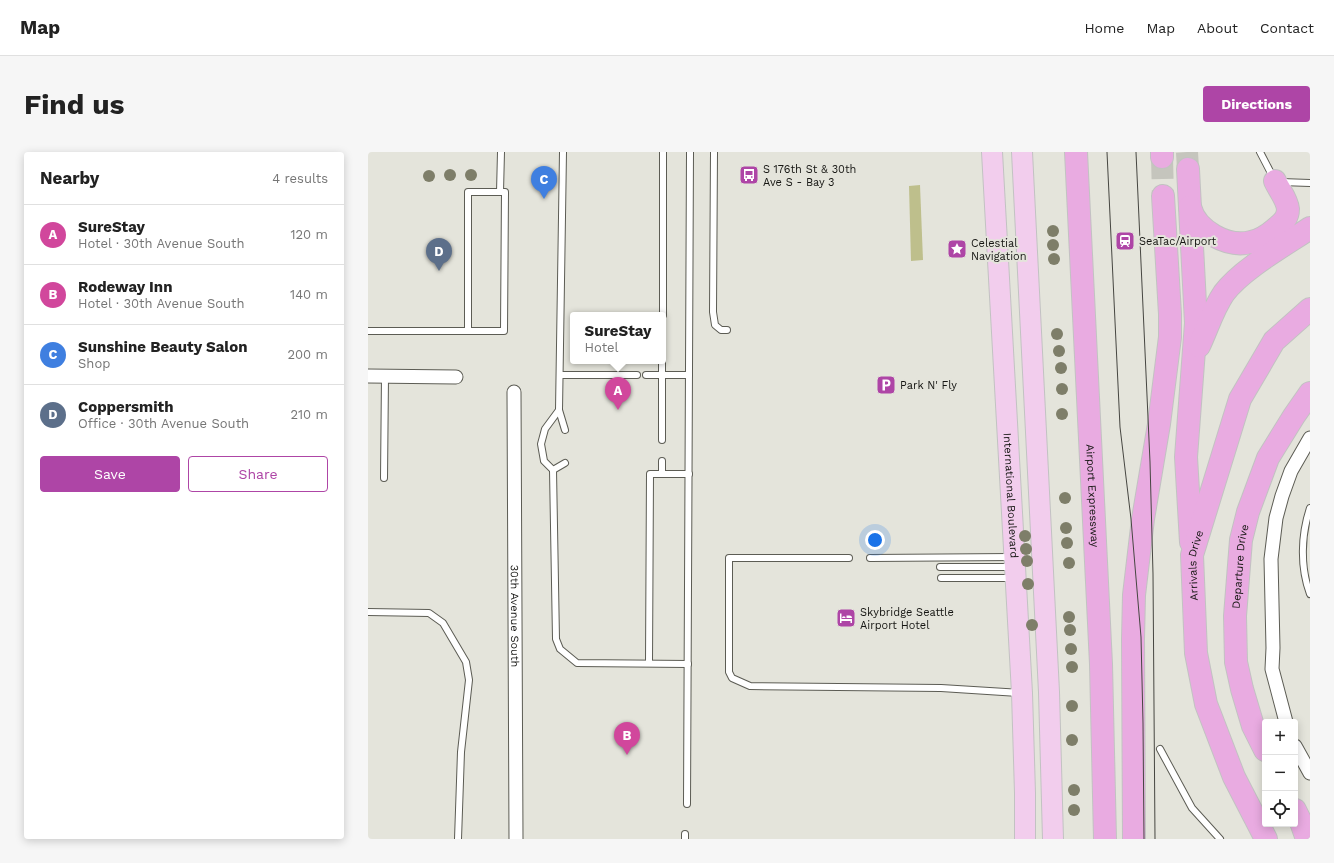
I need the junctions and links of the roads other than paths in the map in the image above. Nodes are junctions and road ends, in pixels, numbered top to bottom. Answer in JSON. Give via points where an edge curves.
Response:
{"nodes":[{"id":1,"x":501,"y":152,"type":"edge"},
{"id":2,"x":563,"y":152,"type":"edge"},
{"id":3,"x":663,"y":152,"type":"edge"},
{"id":4,"x":690,"y":152,"type":"edge"},
{"id":5,"x":714,"y":152,"type":"edge"},
{"id":6,"x":992,"y":152,"type":"edge"},
{"id":7,"x":1022,"y":152,"type":"edge"},
{"id":8,"x":1076,"y":152,"type":"edge"},
{"id":9,"x":1260,"y":152,"type":"edge"},
{"id":10,"x":1189,"y":171,"type":"tunnel mouth"},
{"id":11,"x":1274,"y":181,"type":"junction"},
{"id":12,"x":1310,"y":183,"type":"edge"},
{"id":13,"x":500,"y":192,"type":"junction"},
{"id":14,"x":1163,"y":196,"type":"tunnel mouth"},
{"id":15,"x":1190,"y":206,"type":"junction"},
{"id":16,"x":1310,"y":228,"type":"edge"},
{"id":17,"x":1310,"y":241,"type":"edge"},
{"id":18,"x":1260,"y":262,"type":"junction"},
{"id":19,"x":1310,"y":309,"type":"edge"},
{"id":20,"x":662,"y":312,"type":"edge"},
{"id":21,"x":727,"y":330,"type":"dead end"},
{"id":22,"x":368,"y":331,"type":"edge"},
{"id":23,"x":468,"y":331,"type":"junction"},
{"id":24,"x":1194,"y":358,"type":"junction"},
{"id":25,"x":662,"y":364,"type":"edge"},
{"id":26,"x":560,"y":375,"type":"junction"},
{"id":27,"x":638,"y":375,"type":"dead end"},
{"id":28,"x":646,"y":375,"type":"dead end"},
{"id":29,"x":662,"y":375,"type":"junction"},
{"id":30,"x":689,"y":375,"type":"junction"},
{"id":31,"x":368,"y":376,"type":"edge"},
{"id":32,"x":384,"y":376,"type":"junction"},
{"id":33,"x":456,"y":377,"type":"dead end"},
{"id":34,"x":514,"y":392,"type":"dead end"},
{"id":35,"x":1309,"y":394,"type":"edge"},
{"id":36,"x":559,"y":410,"type":"junction"},
{"id":37,"x":565,"y":430,"type":"dead end"},
{"id":38,"x":1310,"y":438,"type":"edge"},
{"id":39,"x":662,"y":440,"type":"dead end"},
{"id":40,"x":662,"y":461,"type":"dead end"},
{"id":41,"x":565,"y":463,"type":"dead end"},
{"id":42,"x":553,"y":470,"type":"junction"},
{"id":43,"x":662,"y":474,"type":"junction"},
{"id":44,"x":689,"y":474,"type":"junction"},
{"id":45,"x":384,"y":478,"type":"dead end"},
{"id":46,"x":1310,"y":508,"type":"edge"},
{"id":47,"x":1192,"y":556,"type":"junction"},
{"id":48,"x":849,"y":558,"type":"dead end"},
{"id":49,"x":870,"y":558,"type":"dead end"},
{"id":50,"x":940,"y":567,"type":"dead end"},
{"id":51,"x":1015,"y":567,"type":"junction"},
{"id":52,"x":941,"y":578,"type":"dead end"},
{"id":53,"x":1310,"y":594,"type":"edge"},
{"id":54,"x":368,"y":612,"type":"edge"},
{"id":55,"x":649,"y":663,"type":"junction"},
{"id":56,"x":688,"y":664,"type":"junction"},
{"id":57,"x":1022,"y":692,"type":"junction"},
{"id":58,"x":1049,"y":692,"type":"junction"},
{"id":59,"x":1285,"y":719,"type":"edge"},
{"id":60,"x":1262,"y":744,"type":"edge"},
{"id":61,"x":1160,"y":750,"type":"dead end"},
{"id":62,"x":1298,"y":751,"type":"edge"},
{"id":63,"x":1310,"y":773,"type":"edge"},
{"id":64,"x":687,"y":804,"type":"dead end"},
{"id":65,"x":1298,"y":816,"type":"edge"},
{"id":66,"x":458,"y":839,"type":"edge"},
{"id":67,"x":516,"y":839,"type":"edge"},
{"id":68,"x":1025,"y":839,"type":"edge"},
{"id":69,"x":1053,"y":839,"type":"edge"},
{"id":70,"x":1105,"y":839,"type":"edge"},
{"id":71,"x":1134,"y":839,"type":"edge"},
{"id":72,"x":1220,"y":839,"type":"edge"},
{"id":73,"x":1266,"y":839,"type":"edge"},
{"id":74,"x":1306,"y":839,"type":"edge"}],
"edges":[{"from":1,"to":13,"type":"lane"},
{"from":2,"to":26,"type":"lane"},
{"from":3,"to":20,"type":"lane"},
{"from":4,"to":30,"type":"lane"},
{"from":5,"to":21,"type":"lane","via":[[713,312],[715,325],[721,330]]},
{"from":6,"to":51,"type":"main road","name":"International Boulevard"},
{"from":7,"to":58,"type":"main road"},
{"from":8,"to":70,"type":"highway","name":"Airport Expressway","via":[[1101,664]]},
{"from":9,"to":11,"type":"lane"},
{"from":10,"to":15,"type":"highway"},
{"from":11,"to":12,"type":"lane"},
{"from":11,"to":15,"type":"highway","via":[[1287,204],[1286,218],[1266,236],[1251,242],[1234,243],[1210,233],[1195,220]]},
{"from":13,"to":23,"type":"lane","via":[[468,192]]},
{"from":13,"to":23,"type":"lane","via":[[505,192],[504,331]]},
{"from":14,"to":71,"type":"highway","via":[[1170,337],[1134,596]]},
{"from":15,"to":24,"type":"highway","via":[[1196,323]]},
{"from":16,"to":18,"type":"highway"},
{"from":17,"to":18,"type":"highway"},
{"from":18,"to":24,"type":"highway","via":[[1225,292],[1217,304]]},
{"from":19,"to":47,"type":"highway","name":"Arrivals Drive","via":[[1274,341],[1240,399]]},
{"from":22,"to":23,"type":"lane"},
{"from":24,"to":47,"type":"highway","via":[[1186,457]]},
{"from":25,"to":29,"type":"lane"},
{"from":26,"to":27,"type":"lane"},
{"from":26,"to":36,"type":"lane"},
{"from":28,"to":29,"type":"lane"},
{"from":29,"to":30,"type":"lane"},
{"from":29,"to":39,"type":"lane"},
{"from":30,"to":44,"type":"lane"},
{"from":31,"to":32,"type":"street"},
{"from":32,"to":33,"type":"street"},
{"from":32,"to":45,"type":"lane"},
{"from":34,"to":67,"type":"street","name":"30th Avenue South"},
{"from":35,"to":60,"type":"highway","name":"Departure Drive","via":[[1268,458],[1248,512],[1241,540],[1235,616],[1236,662],[1253,726]]},
{"from":36,"to":37,"type":"lane"},
{"from":36,"to":42,"type":"lane","via":[[545,429],[541,444],[544,461]]},
{"from":38,"to":59,"type":"street","via":[[1291,472],[1282,496],[1276,518],[1271,559],[1272,669]]},
{"from":40,"to":43,"type":"lane"},
{"from":41,"to":42,"type":"lane"},
{"from":42,"to":55,"type":"lane","via":[[556,639],[560,649],[577,663]]},
{"from":43,"to":44,"type":"lane"},
{"from":43,"to":55,"type":"lane","via":[[650,474]]},
{"from":44,"to":56,"type":"lane"},
{"from":46,"to":53,"type":"lane","via":[[1303,540],[1304,564]]},
{"from":47,"to":73,"type":"highway","name":"Arrivals Drive","via":[[1196,653],[1206,704],[1234,777]]},
{"from":48,"to":57,"type":"lane","via":[[729,558],[729,672],[732,678],[750,686],[941,688]]},
{"from":49,"to":51,"type":"lane","via":[[939,556]]},
{"from":50,"to":51,"type":"lane"},
{"from":51,"to":52,"type":"lane"},
{"from":51,"to":57,"type":"main road","name":"International Boulevard"},
{"from":54,"to":66,"type":"lane","via":[[429,613],[443,622],[466,662],[469,680],[461,752]]},
{"from":55,"to":56,"type":"lane"},
{"from":56,"to":64,"type":"lane"},
{"from":57,"to":58,"type":"main road"},
{"from":57,"to":68,"type":"main road","name":"International Boulevard"},
{"from":58,"to":69,"type":"main road"},
{"from":61,"to":72,"type":"lane","via":[[1192,808]]},
{"from":62,"to":63,"type":"street"},
{"from":65,"to":74,"type":"highway"}]}
